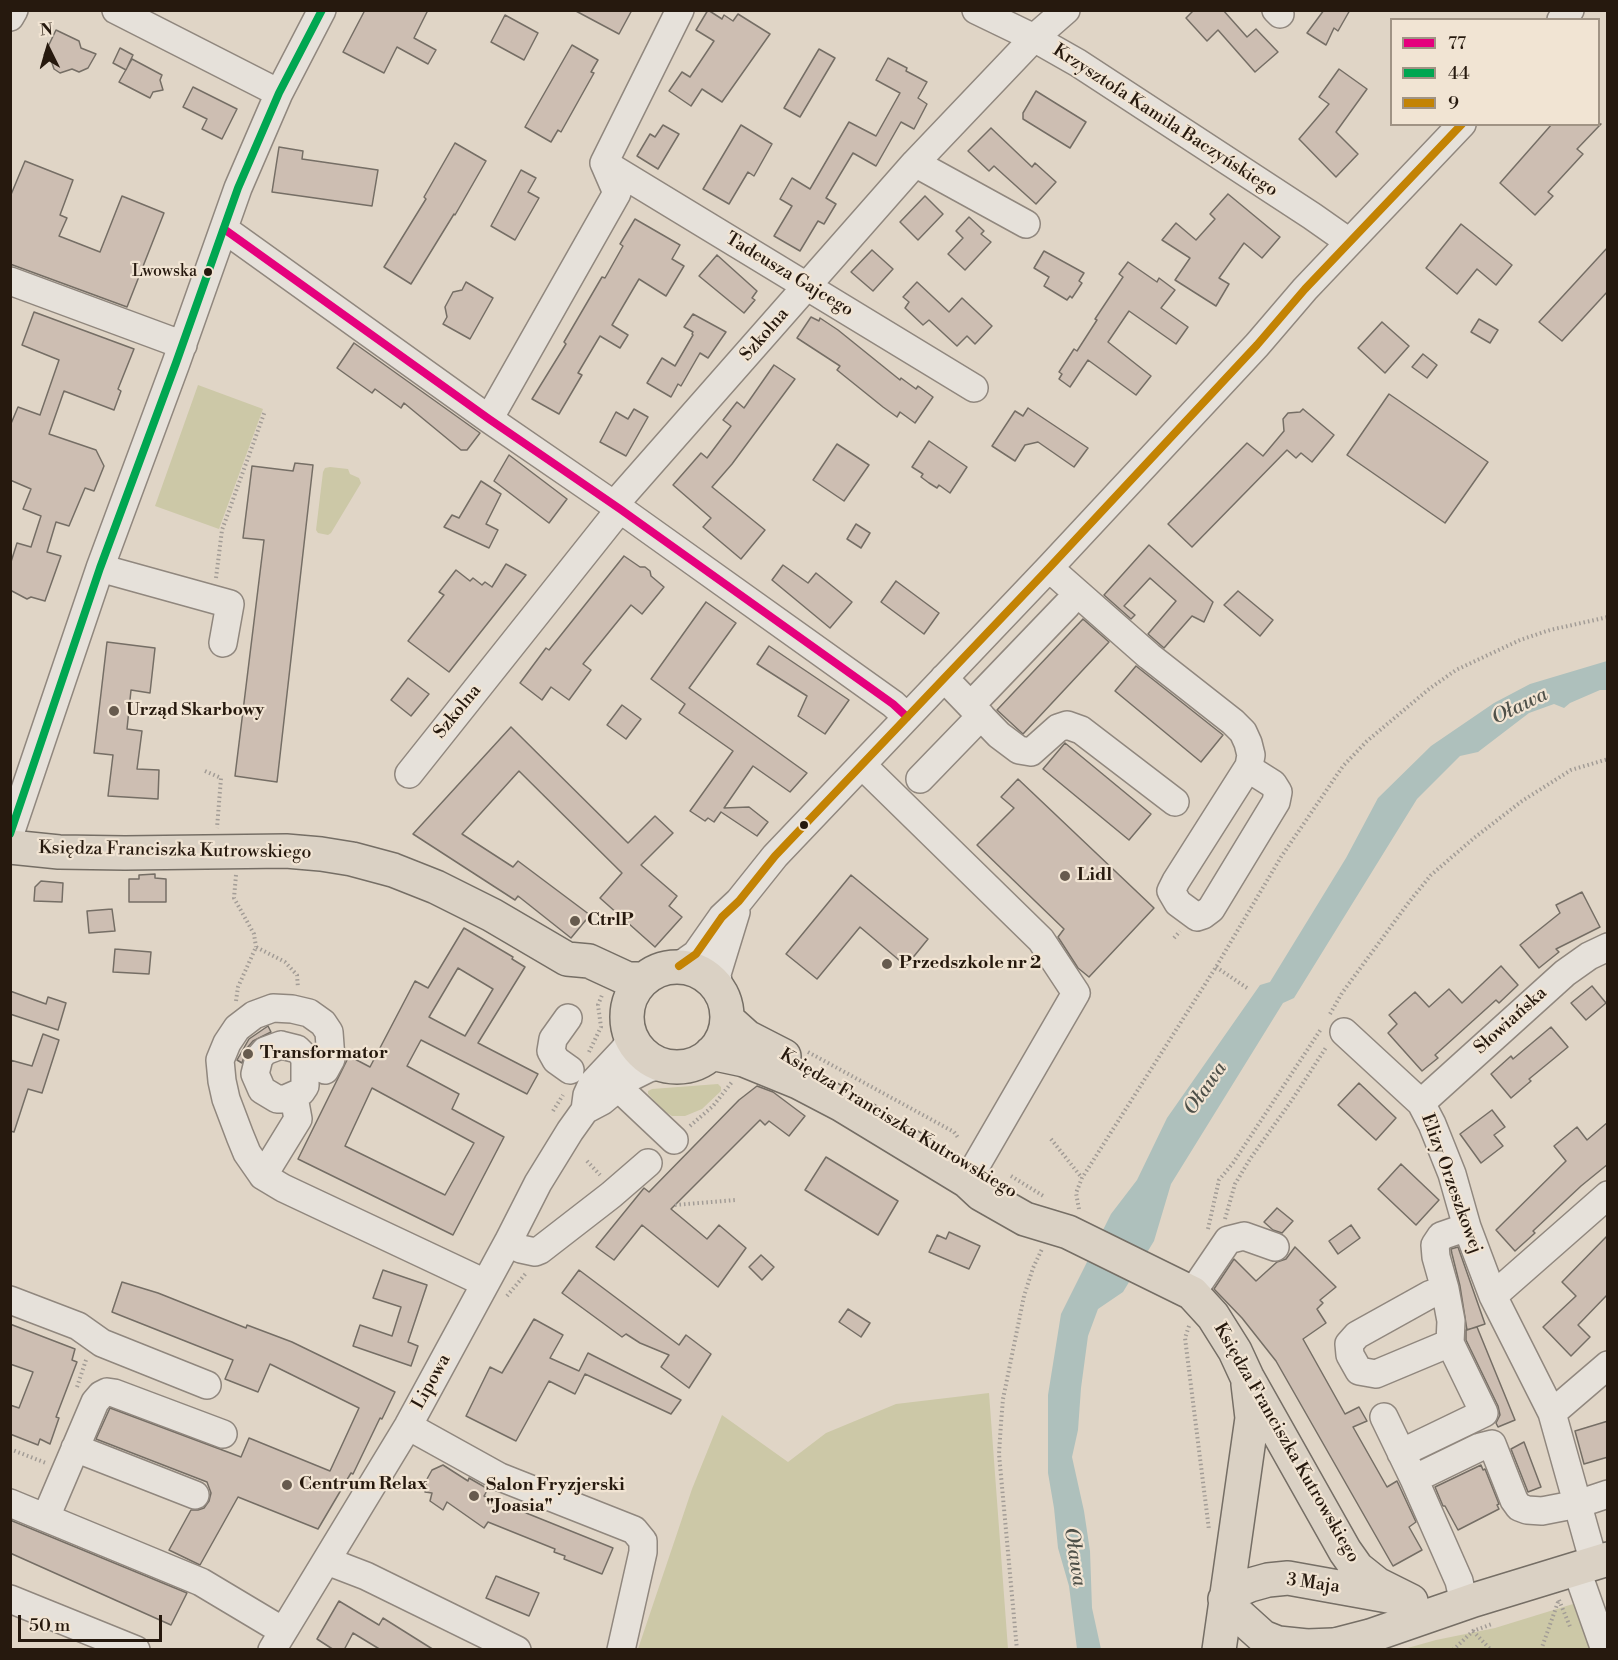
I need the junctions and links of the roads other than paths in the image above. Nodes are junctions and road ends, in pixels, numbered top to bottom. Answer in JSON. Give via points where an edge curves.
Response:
{"nodes":[{"id":1,"x":14,"y":10,"type":"edge"},
{"id":2,"x":116,"y":10,"type":"edge"},
{"id":3,"x":322,"y":10,"type":"edge"},
{"id":4,"x":680,"y":10,"type":"edge"},
{"id":5,"x":975,"y":10,"type":"edge"},
{"id":6,"x":1066,"y":10,"type":"edge"},
{"id":7,"x":10,"y":17,"type":"edge"},
{"id":8,"x":1034,"y":38,"type":"junction"},
{"id":9,"x":279,"y":93,"type":"junction"},
{"id":10,"x":1460,"y":126,"type":"edge"},
{"id":11,"x":604,"y":163,"type":"junction"},
{"id":12,"x":915,"y":163,"type":"junction"},
{"id":13,"x":1026,"y":224,"type":"dead end"},
{"id":14,"x":224,"y":230,"type":"junction"},
{"id":15,"x":1349,"y":242,"type":"junction"},
{"id":16,"x":10,"y":281,"type":"edge"},
{"id":17,"x":808,"y":286,"type":"junction"},
{"id":18,"x":183,"y":345,"type":"junction"},
{"id":19,"x":974,"y":388,"type":"dead end"},
{"id":20,"x":489,"y":419,"type":"junction"},
{"id":21,"x":617,"y":507,"type":"junction"},
{"id":22,"x":100,"y":568,"type":"junction"},
{"id":23,"x":1049,"y":568,"type":"junction"},
{"id":24,"x":1066,"y":605,"type":"dead end"},
{"id":25,"x":223,"y":643,"type":"dead end"},
{"id":26,"x":944,"y":678,"type":"junction"},
{"id":27,"x":976,"y":711,"type":"junction"},
{"id":28,"x":907,"y":717,"type":"junction"},
{"id":29,"x":862,"y":765,"type":"junction"},
{"id":30,"x":1249,"y":765,"type":"junction"},
{"id":31,"x":409,"y":774,"type":"dead end"},
{"id":32,"x":920,"y":778,"type":"dead end"},
{"id":33,"x":1175,"y":802,"type":"dead end"},
{"id":34,"x":10,"y":834,"type":"edge"},
{"id":35,"x":10,"y":847,"type":"edge"},
{"id":36,"x":739,"y":902,"type":"junction"},
{"id":37,"x":1608,"y":947,"type":"edge"},
{"id":38,"x":567,"y":959,"type":"junction"},
{"id":39,"x":679,"y":966,"type":"junction"},
{"id":40,"x":644,"y":979,"type":"junction"},
{"id":41,"x":723,"y":1004,"type":"junction"},
{"id":42,"x":568,"y":1018,"type":"dead end"},
{"id":43,"x":628,"y":1024,"type":"junction"},
{"id":44,"x":1331,"y":1030,"type":"road end"},
{"id":45,"x":711,"y":1053,"type":"junction"},
{"id":46,"x":586,"y":1065,"type":"dead end"},
{"id":47,"x":664,"y":1065,"type":"junction"},
{"id":48,"x":325,"y":1070,"type":"dead end"},
{"id":49,"x":622,"y":1092,"type":"dead end"},
{"id":50,"x":294,"y":1097,"type":"dead end"},
{"id":51,"x":1421,"y":1103,"type":"junction"},
{"id":52,"x":585,"y":1110,"type":"junction"},
{"id":53,"x":674,"y":1140,"type":"road end"},
{"id":54,"x":648,"y":1162,"type":"dead end"},
{"id":55,"x":970,"y":1174,"type":"junction"},
{"id":56,"x":262,"y":1176,"type":"junction"},
{"id":57,"x":1608,"y":1195,"type":"edge"},
{"id":58,"x":1467,"y":1227,"type":"junction"},
{"id":59,"x":508,"y":1242,"type":"junction"},
{"id":60,"x":1275,"y":1247,"type":"dead end"},
{"id":61,"x":10,"y":1288,"type":"edge"},
{"id":62,"x":1445,"y":1289,"type":"junction"},
{"id":63,"x":495,"y":1291,"type":"junction"},
{"id":64,"x":1492,"y":1296,"type":"junction"},
{"id":65,"x":1188,"y":1299,"type":"junction"},
{"id":66,"x":10,"y":1300,"type":"edge"},
{"id":67,"x":1450,"y":1343,"type":"junction"},
{"id":68,"x":181,"y":1355,"type":"dead end"},
{"id":69,"x":1608,"y":1365,"type":"edge"},
{"id":70,"x":1247,"y":1377,"type":"junction"},
{"id":71,"x":207,"y":1385,"type":"dead end"},
{"id":72,"x":1484,"y":1413,"type":"junction"},
{"id":73,"x":1552,"y":1413,"type":"junction"},
{"id":74,"x":1384,"y":1417,"type":"dead end"},
{"id":75,"x":408,"y":1426,"type":"junction"},
{"id":76,"x":223,"y":1434,"type":"dead end"},
{"id":77,"x":1492,"y":1444,"type":"junction"},
{"id":78,"x":64,"y":1451,"type":"junction"},
{"id":79,"x":1401,"y":1454,"type":"junction"},
{"id":80,"x":1414,"y":1479,"type":"junction"},
{"id":81,"x":1608,"y":1494,"type":"edge"},
{"id":82,"x":195,"y":1495,"type":"dead end"},
{"id":83,"x":10,"y":1503,"type":"edge"},
{"id":84,"x":1578,"y":1504,"type":"junction"},
{"id":85,"x":46,"y":1517,"type":"junction"},
{"id":86,"x":327,"y":1561,"type":"junction"},
{"id":87,"x":1593,"y":1563,"type":"edge"},
{"id":88,"x":10,"y":1599,"type":"edge"},
{"id":89,"x":1226,"y":1599,"type":"junction"},
{"id":90,"x":1411,"y":1601,"type":"junction"},
{"id":91,"x":1460,"y":1605,"type":"junction"},
{"id":92,"x":278,"y":1640,"type":"edge"},
{"id":93,"x":1324,"y":1647,"type":"edge"},
{"id":94,"x":136,"y":1650,"type":"edge"},
{"id":95,"x":517,"y":1650,"type":"edge"},
{"id":96,"x":621,"y":1650,"type":"edge"},
{"id":97,"x":1219,"y":1650,"type":"edge"},
{"id":98,"x":1605,"y":1650,"type":"edge"}],
"edges":[{"from":1,"to":7,"type":"street"},
{"from":2,"to":9,"type":"street"},
{"from":3,"to":9,"type":"street"},
{"from":4,"to":11,"type":"street"},
{"from":5,"to":8,"type":"street","name":"Krzysztofa Kamila Baczyńskiego"},
{"from":6,"to":8,"type":"street","name":"Szkolna"},
{"from":8,"to":12,"type":"street","name":"Szkolna"},
{"from":8,"to":15,"type":"street","name":"Krzysztofa Kamila Baczyńskiego"},
{"from":9,"to":14,"type":"street"},
{"from":10,"to":15,"type":"street"},
{"from":11,"to":17,"type":"street","name":"Tadeusza Gajcego"},
{"from":11,"to":20,"type":"street","via":[[617,194]]},
{"from":12,"to":13,"type":"street"},
{"from":12,"to":17,"type":"street","name":"Szkolna"},
{"from":14,"to":18,"type":"street"},
{"from":14,"to":20,"type":"street"},
{"from":15,"to":23,"type":"street"},
{"from":16,"to":18,"type":"street"},
{"from":17,"to":19,"type":"street","name":"Tadeusza Gajcego"},
{"from":17,"to":21,"type":"street","name":"Szkolna"},
{"from":18,"to":22,"type":"street"},
{"from":20,"to":21,"type":"street"},
{"from":21,"to":28,"type":"street"},
{"from":21,"to":31,"type":"street","name":"Szkolna"},
{"from":22,"to":25,"type":"street","via":[[230,604]]},
{"from":22,"to":34,"type":"street"},
{"from":23,"to":26,"type":"street"},
{"from":23,"to":30,"type":"street","via":[[1243,732],[1251,755]]},
{"from":24,"to":27,"type":"street"},
{"from":26,"to":27,"type":"street"},
{"from":26,"to":28,"type":"street"},
{"from":27,"to":32,"type":"street"},
{"from":27,"to":33,"type":"street","via":[[999,735],[1024,752],[1031,752],[1058,728],[1067,725],[1081,730]]},
{"from":28,"to":29,"type":"street"},
{"from":29,"to":36,"type":"street","via":[[775,856]]},
{"from":29,"to":55,"type":"street","via":[[1041,940],[1076,993]]},
{"from":30,"to":30,"type":"street","via":[[1171,891],[1197,917],[1211,909],[1276,802],[1278,792],[1274,784]]},
{"from":35,"to":38,"type":"main road","name":"Księdza Franciszka Kutrowskiego","via":[[114,853],[286,851],[352,859],[436,887]]},
{"from":36,"to":39,"type":"street","via":[[696,954]]},
{"from":36,"to":41,"type":"street","via":[[717,974]]},
{"from":37,"to":51,"type":"street","name":"Słowiańska","via":[[1565,973]]},
{"from":38,"to":40,"type":"main road","name":"Księdza Franciszka Kutrowskiego","via":[[589,961],[628,979]]},
{"from":38,"to":43,"type":"main road","name":"Księdza Franciszka Kutrowskiego","via":[[577,975],[611,997]]},
{"from":39,"to":40,"type":"main road","via":[[658,970]]},
{"from":39,"to":41,"type":"main road","via":[[702,973]]},
{"from":40,"to":43,"type":"main road","via":[[630,999]]},
{"from":41,"to":45,"type":"main road","via":[[724,1032]]},
{"from":41,"to":55,"type":"main road","name":"Księdza Franciszka Kutrowskiego","via":[[747,1037],[796,1061]]},
{"from":42,"to":46,"type":"street","via":[[551,1051],[556,1060]]},
{"from":43,"to":47,"type":"main road","via":[[635,1045]]},
{"from":43,"to":52,"type":"street","name":"Lipowa","via":[[628,1044],[592,1084]]},
{"from":44,"to":51,"type":"street","name":"Elizy Orzeszkowej"},
{"from":45,"to":47,"type":"main road","via":[[689,1065]]},
{"from":45,"to":55,"type":"main road","name":"Księdza Franciszka Kutrowskiego","via":[[744,1060],[798,1082]]},
{"from":47,"to":52,"type":"street","name":"Lipowa","via":[[636,1073]]},
{"from":48,"to":56,"type":"street","via":[[331,1059],[329,1032],[309,1013],[273,1008],[254,1015],[237,1028],[227,1043],[220,1060],[226,1099]]},
{"from":49,"to":53,"type":"street"},
{"from":50,"to":56,"type":"street","via":[[298,1119]]},
{"from":51,"to":58,"type":"street","name":"Elizy Orzeszkowej","via":[[1452,1174]]},
{"from":52,"to":59,"type":"street","name":"Lipowa","via":[[538,1183]]},
{"from":54,"to":59,"type":"street","via":[[540,1250],[521,1249]]},
{"from":55,"to":65,"type":"main road","name":"Księdza Franciszka Kutrowskiego","via":[[1034,1204],[1064,1229]]},
{"from":56,"to":63,"type":"street"},
{"from":57,"to":64,"type":"street"},
{"from":58,"to":62,"type":"street","via":[[1442,1236],[1436,1245]]},
{"from":58,"to":64,"type":"street","name":"Elizy Orzeszkowej"},
{"from":59,"to":63,"type":"street","name":"Lipowa"},
{"from":60,"to":65,"type":"street","via":[[1244,1236],[1228,1240]]},
{"from":61,"to":68,"type":"street"},
{"from":62,"to":67,"type":"street","via":[[1451,1321]]},
{"from":62,"to":67,"type":"street","via":[[1357,1335],[1349,1344],[1350,1355],[1359,1371],[1376,1374]]},
{"from":63,"to":75,"type":"street","name":"Lipowa"},
{"from":64,"to":73,"type":"street","name":"Elizy Orzeszkowej"},
{"from":65,"to":70,"type":"main road","name":"Księdza Franciszka Kutrowskiego","via":[[1213,1316]]},
{"from":66,"to":71,"type":"street","via":[[78,1326],[102,1343]]},
{"from":67,"to":72,"type":"street"},
{"from":69,"to":73,"type":"street"},
{"from":70,"to":89,"type":"main road","via":[[1252,1418]]},
{"from":70,"to":90,"type":"main road","name":"Księdza Franciszka Kutrowskiego","via":[[1357,1568],[1377,1584]]},
{"from":72,"to":77,"type":"street","via":[[1492,1431]]},
{"from":72,"to":79,"type":"street"},
{"from":73,"to":84,"type":"street","name":"Elizy Orzeszkowej"},
{"from":74,"to":79,"type":"street"},
{"from":75,"to":86,"type":"street","name":"Lipowa"},
{"from":75,"to":96,"type":"street","via":[[500,1477],[634,1530],[643,1541],[643,1552]]},
{"from":76,"to":78,"type":"street","via":[[107,1392],[95,1402]]},
{"from":77,"to":80,"type":"street"},
{"from":77,"to":84,"type":"street","via":[[1519,1506],[1542,1511]]},
{"from":78,"to":82,"type":"street"},
{"from":78,"to":85,"type":"street"},
{"from":79,"to":80,"type":"street"},
{"from":80,"to":91,"type":"street","via":[[1459,1581]]},
{"from":81,"to":84,"type":"street"},
{"from":83,"to":85,"type":"street"},
{"from":84,"to":87,"type":"street","name":"Elizy Orzeszkowej"},
{"from":85,"to":92,"type":"street","via":[[201,1582]]},
{"from":86,"to":92,"type":"street","name":"Lipowa"},
{"from":86,"to":95,"type":"street"},
{"from":87,"to":91,"type":"main road","name":"3 Maja"},
{"from":87,"to":98,"type":"street","name":"Elizy Orzeszkowej"},
{"from":88,"to":94,"type":"street"},
{"from":89,"to":90,"type":"main road","name":"3 Maja","via":[[1250,1586],[1288,1578]]},
{"from":89,"to":93,"type":"main road","name":"3 Maja","via":[[1263,1637],[1278,1643]]},
{"from":89,"to":97,"type":"main road"},
{"from":90,"to":91,"type":"main road","name":"3 Maja"},
{"from":91,"to":93,"type":"main road","name":"3 Maja","via":[[1370,1636]]}]}
